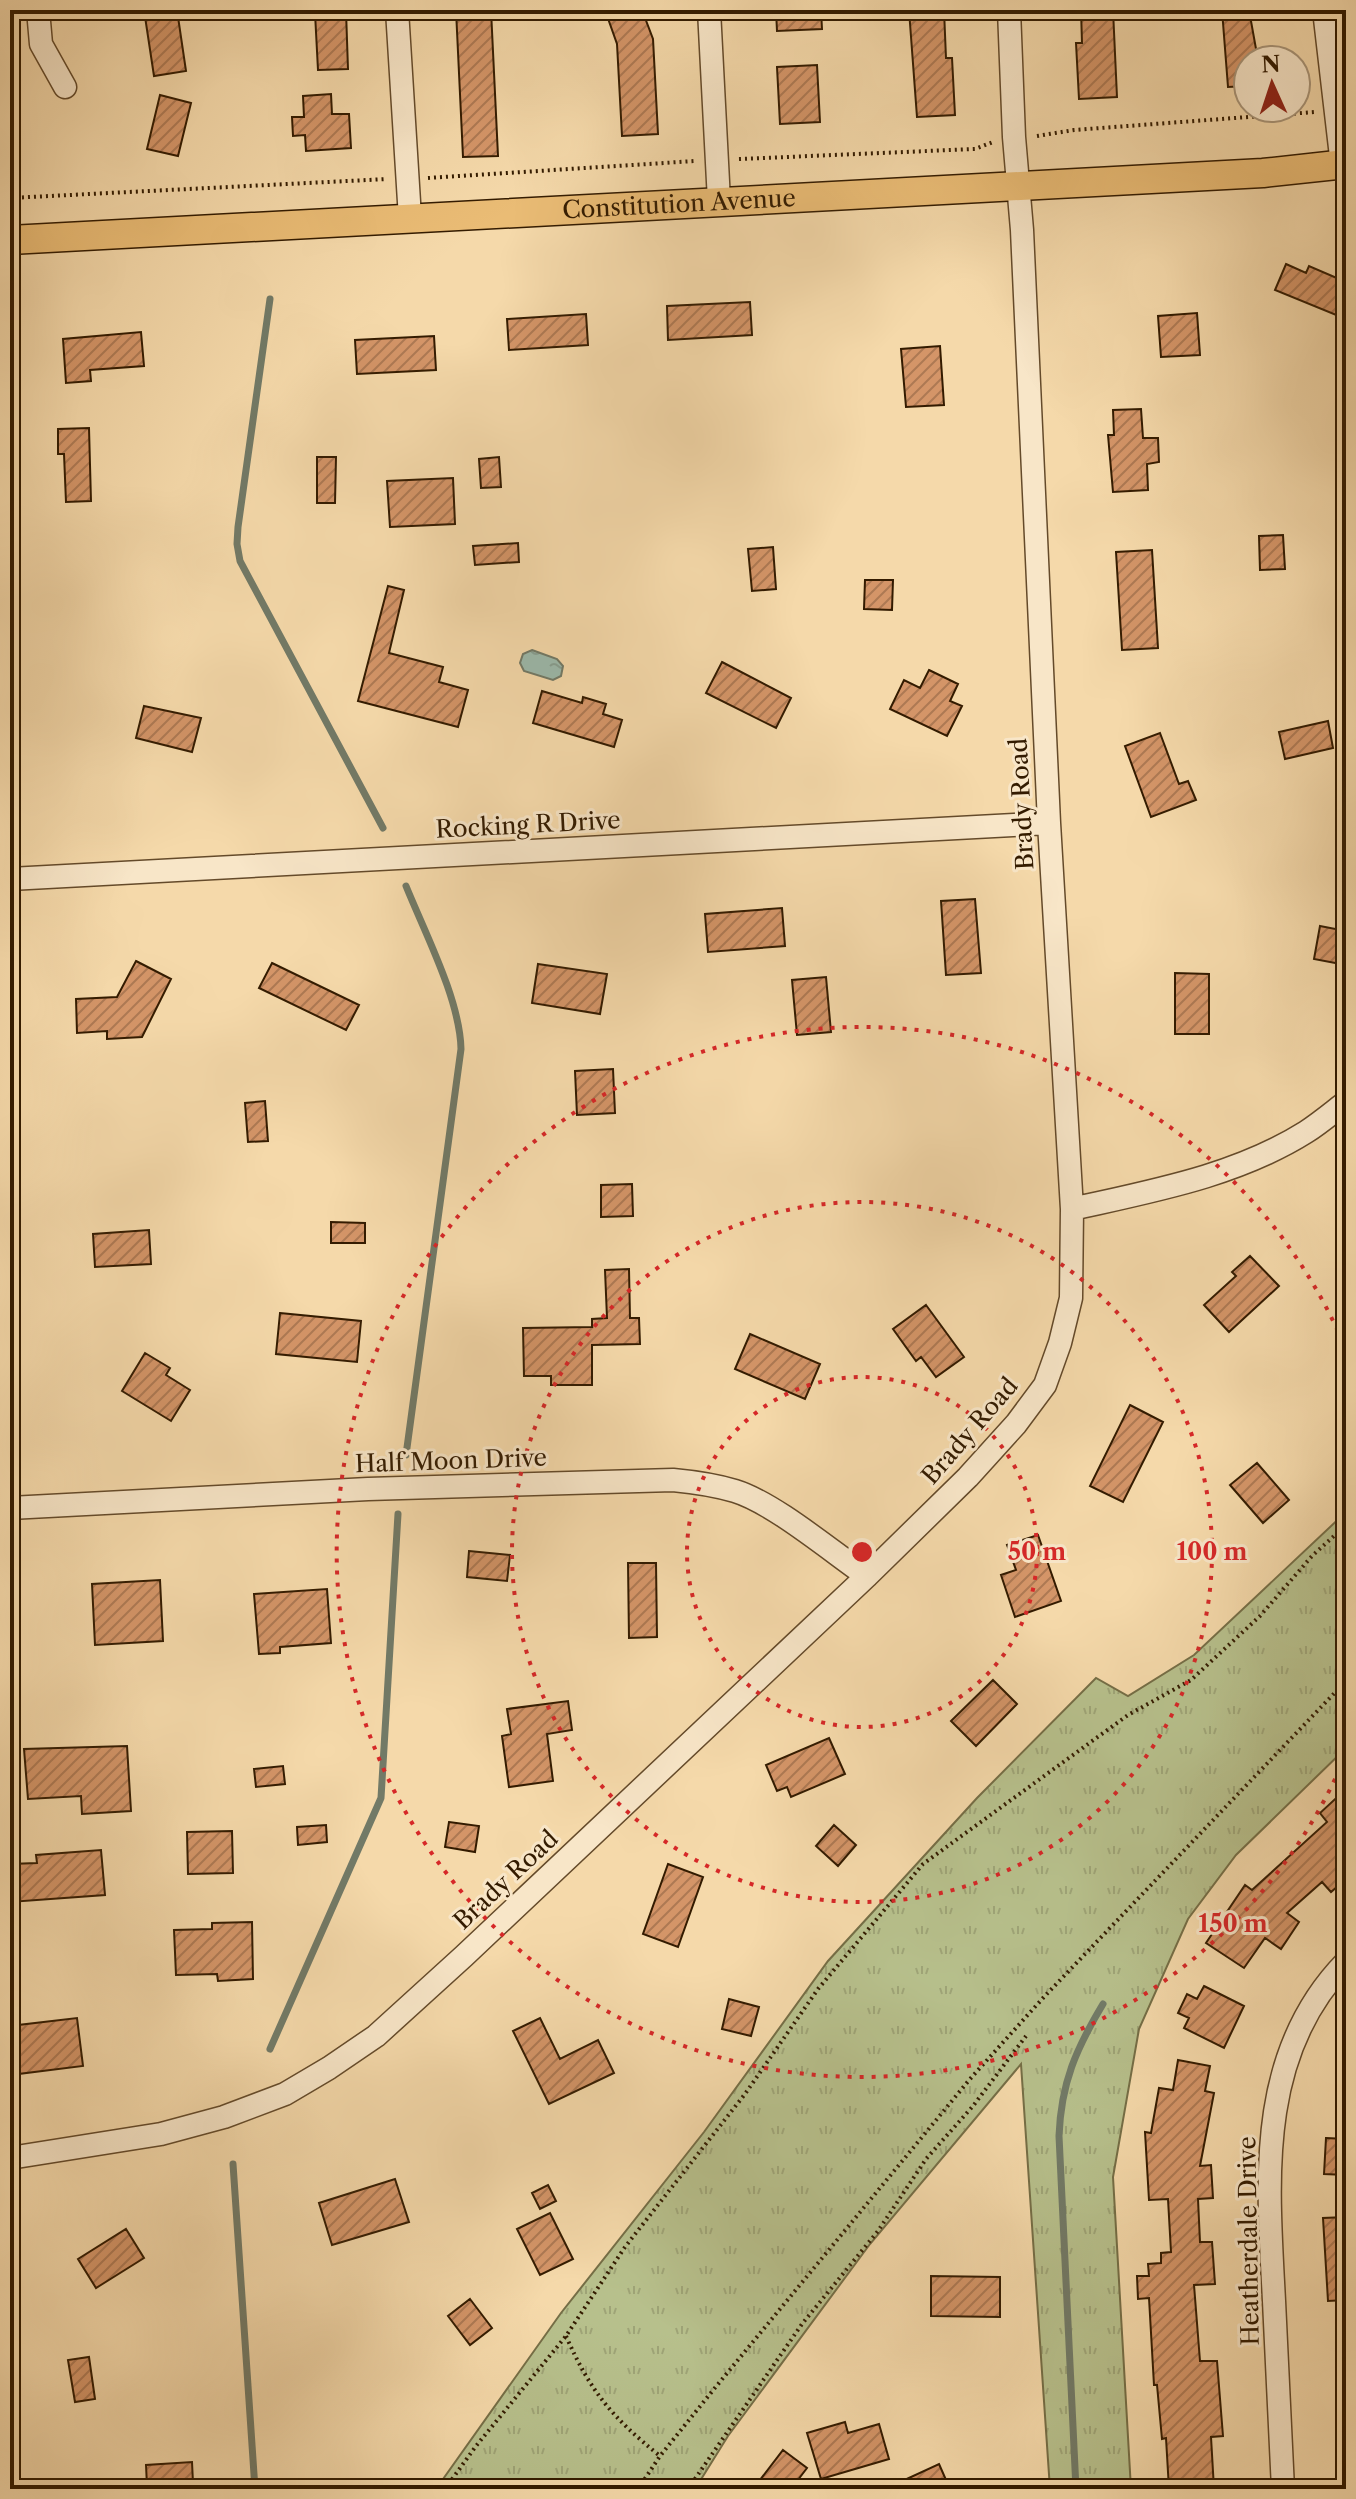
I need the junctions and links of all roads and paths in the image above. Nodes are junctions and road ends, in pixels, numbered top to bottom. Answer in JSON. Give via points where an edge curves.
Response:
{"nodes":[{"id":1,"x":38,"y":10,"type":"edge"},
{"id":2,"x":397,"y":10,"type":"edge"},
{"id":3,"x":709,"y":10,"type":"edge"},
{"id":4,"x":1009,"y":10,"type":"edge"},
{"id":5,"x":1324,"y":10,"type":"edge"},
{"id":6,"x":65,"y":87,"type":"dead end"},
{"id":7,"x":1336,"y":110,"type":"junction"},
{"id":8,"x":1014,"y":137,"type":"junction"},
{"id":9,"x":717,"y":159,"type":"junction"},
{"id":10,"x":1344,"y":165,"type":"edge"},
{"id":11,"x":408,"y":179,"type":"junction"},
{"id":12,"x":1018,"y":186,"type":"junction"},
{"id":13,"x":10,"y":198,"type":"edge"},
{"id":14,"x":719,"y":201,"type":"junction"},
{"id":15,"x":410,"y":218,"type":"junction"},
{"id":16,"x":10,"y":240,"type":"edge"},
{"id":17,"x":1049,"y":823,"type":"junction"},
{"id":18,"x":10,"y":879,"type":"edge"},
{"id":19,"x":1346,"y":1102,"type":"edge"},
{"id":20,"x":1072,"y":1209,"type":"junction"},
{"id":21,"x":10,"y":1508,"type":"edge"},
{"id":22,"x":1346,"y":1525,"type":"edge"},
{"id":23,"x":867,"y":1576,"type":"junction"},
{"id":24,"x":1346,"y":1681,"type":"edge"},
{"id":25,"x":1346,"y":1962,"type":"edge"},
{"id":26,"x":1026,"y":2036,"type":"dead end"},
{"id":27,"x":10,"y":2158,"type":"edge"},
{"id":28,"x":566,"y":2336,"type":"junction"},
{"id":29,"x":660,"y":2456,"type":"junction"},
{"id":30,"x":445,"y":2489,"type":"edge"},
{"id":31,"x":638,"y":2489,"type":"edge"},
{"id":32,"x":688,"y":2489,"type":"edge"},
{"id":33,"x":1283,"y":2489,"type":"edge"}],
"edges":[{"from":1,"to":6,"type":"street","via":[[41,44]]},
{"from":2,"to":11,"type":"street"},
{"from":3,"to":9,"type":"street"},
{"from":4,"to":8,"type":"street","name":"Brady Road"},
{"from":5,"to":7,"type":"street"},
{"from":7,"to":8,"type":"path"},
{"from":7,"to":10,"type":"street"},
{"from":8,"to":9,"type":"path","via":[[975,149]]},
{"from":8,"to":12,"type":"street","name":"Brady Road"},
{"from":9,"to":11,"type":"path"},
{"from":9,"to":14,"type":"street"},
{"from":10,"to":12,"type":"main road","name":"Constitution Avenue"},
{"from":11,"to":13,"type":"path"},
{"from":11,"to":15,"type":"street"},
{"from":12,"to":14,"type":"main road","name":"Constitution Avenue"},
{"from":12,"to":17,"type":"street","name":"Brady Road"},
{"from":14,"to":15,"type":"main road","name":"Constitution Avenue"},
{"from":15,"to":16,"type":"main road","name":"Constitution Avenue"},
{"from":17,"to":18,"type":"street","name":"Rocking R Drive"},
{"from":17,"to":20,"type":"street","name":"Brady Road"},
{"from":19,"to":20,"type":"street","via":[[1306,1132],[1251,1160],[1190,1183]]},
{"from":20,"to":23,"type":"street","name":"Brady Road","via":[[1071,1298],[1045,1385],[968,1477]]},
{"from":21,"to":23,"type":"street","name":"Half Moon Drive","via":[[673,1480],[738,1492]]},
{"from":22,"to":28,"type":"path","via":[[1191,1680],[1128,1715],[923,1864],[818,1989],[745,2094],[625,2247]]},
{"from":23,"to":27,"type":"street","name":"Brady Road","via":[[464,1956],[354,2052],[285,2094],[224,2117],[161,2134]]},
{"from":24,"to":29,"type":"path","via":[[970,2079]]},
{"from":25,"to":33,"type":"street","name":"Heatherdale Drive","via":[[1300,2028],[1271,2130],[1269,2204]]},
{"from":26,"to":32,"type":"path","via":[[802,2324]]},
{"from":28,"to":29,"type":"path","via":[[582,2374],[618,2420]]},
{"from":28,"to":30,"type":"path"},
{"from":29,"to":31,"type":"path"}]}
